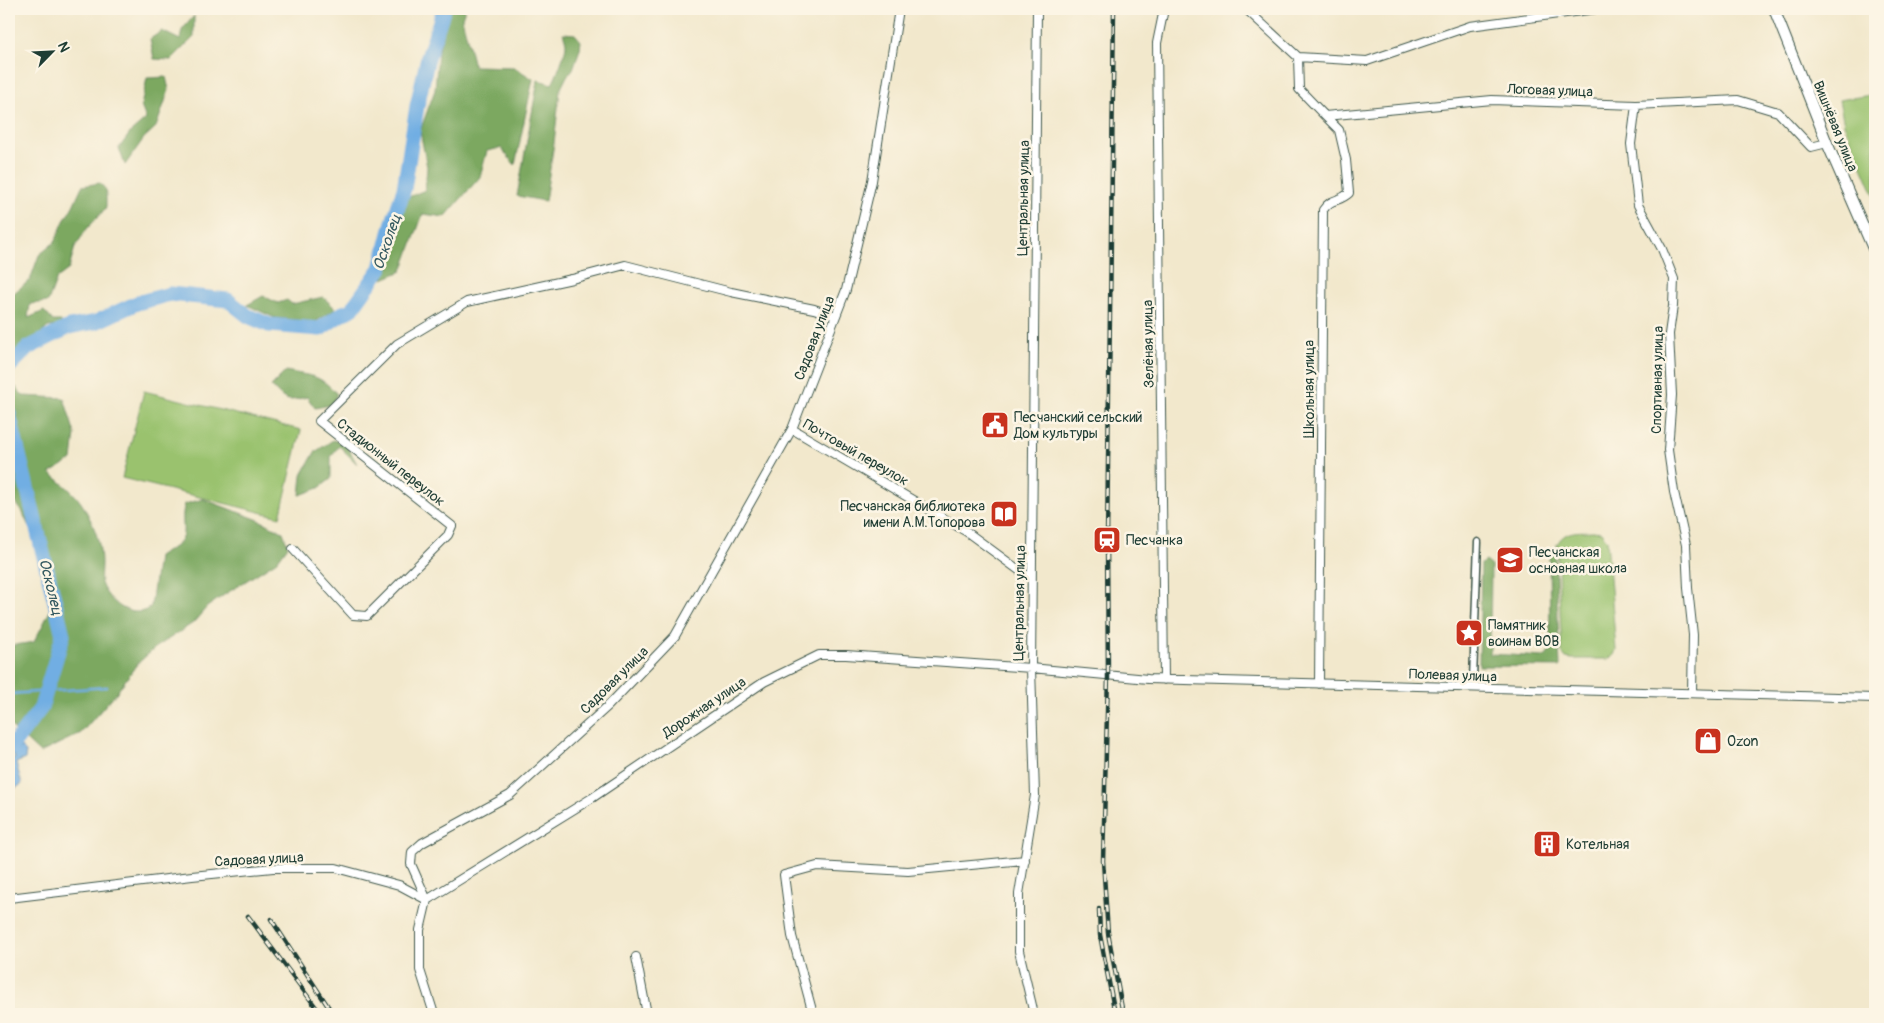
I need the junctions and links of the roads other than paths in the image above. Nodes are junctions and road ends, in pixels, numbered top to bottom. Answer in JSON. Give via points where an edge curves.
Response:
{"nodes":[{"id":1,"x":899,"y":9,"type":"edge"},
{"id":2,"x":1037,"y":9,"type":"edge"},
{"id":3,"x":1164,"y":9,"type":"edge"},
{"id":4,"x":1246,"y":9,"type":"edge"},
{"id":5,"x":1596,"y":9,"type":"edge"},
{"id":6,"x":1774,"y":9,"type":"edge"},
{"id":7,"x":1298,"y":57,"type":"junction"},
{"id":8,"x":1636,"y":105,"type":"junction"},
{"id":9,"x":1325,"y":116,"type":"junction"},
{"id":10,"x":1827,"y":143,"type":"junction"},
{"id":11,"x":1875,"y":253,"type":"edge"},
{"id":12,"x":834,"y":316,"type":"junction"},
{"id":13,"x":792,"y":429,"type":"junction"},
{"id":14,"x":1478,"y":542,"type":"dead end"},
{"id":15,"x":293,"y":549,"type":"dead end"},
{"id":16,"x":1032,"y":579,"type":"junction"},
{"id":17,"x":1030,"y":668,"type":"junction"},
{"id":18,"x":1474,"y":679,"type":"dead end"},
{"id":19,"x":1164,"y":680,"type":"junction"},
{"id":20,"x":1319,"y":684,"type":"junction"},
{"id":21,"x":1692,"y":693,"type":"junction"},
{"id":22,"x":1875,"y":698,"type":"edge"},
{"id":23,"x":1025,"y":860,"type":"junction"},
{"id":24,"x":9,"y":898,"type":"edge"},
{"id":25,"x":428,"y":900,"type":"junction"},
{"id":26,"x":636,"y":957,"type":"dead end"},
{"id":27,"x":434,"y":1014,"type":"edge"},
{"id":28,"x":647,"y":1014,"type":"edge"},
{"id":29,"x":813,"y":1014,"type":"edge"},
{"id":30,"x":1034,"y":1014,"type":"edge"}],
"edges":[{"from":1,"to":12,"type":"street","name":"Садовая улица","via":[[872,181],[846,290]]},
{"from":2,"to":16,"type":"street","name":"Центральная улица"},
{"from":3,"to":19,"type":"street","name":"Зелёная улица","via":[[1157,43]]},
{"from":4,"to":7,"type":"street"},
{"from":5,"to":7,"type":"street","via":[[1470,26],[1367,61]]},
{"from":6,"to":10,"type":"street","name":"Вишнёвая улица"},
{"from":7,"to":9,"type":"street","via":[[1299,89]]},
{"from":8,"to":9,"type":"street","name":"Логовая улица","via":[[1492,100]]},
{"from":8,"to":10,"type":"street","name":"Логовая улица","via":[[1738,100],[1778,112],[1811,147]]},
{"from":8,"to":21,"type":"street","name":"Спортивная улица","via":[[1631,144],[1638,205],[1674,279],[1674,306],[1668,334],[1672,395],[1668,450],[1686,545],[1693,635]]},
{"from":9,"to":20,"type":"street","name":"Школьная улица","via":[[1338,130],[1346,160],[1349,193],[1329,202],[1323,210]]},
{"from":10,"to":11,"type":"street","name":"Вишнёвая улица"},
{"from":12,"to":13,"type":"street","name":"Садовая улица"},
{"from":12,"to":15,"type":"street","name":"Стадионный переулок","via":[[625,265],[467,302],[398,344],[319,421],[452,526],[448,535],[367,616],[353,615]]},
{"from":13,"to":16,"type":"street","name":"Почтовый переулок","via":[[967,532]]},
{"from":13,"to":25,"type":"street","name":"Садовая улица","via":[[675,636],[608,706],[510,795],[412,852],[411,864]]},
{"from":14,"to":18,"type":"street"},
{"from":16,"to":17,"type":"street","name":"Центральная улица"},
{"from":17,"to":19,"type":"street","name":"Полевая улица"},
{"from":17,"to":23,"type":"street","name":"Центральная улица","via":[[1035,795]]},
{"from":17,"to":25,"type":"street","name":"Дорожная улица","via":[[846,655],[819,656],[764,682],[592,798]]},
{"from":19,"to":20,"type":"street","name":"Полевая улица"},
{"from":20,"to":21,"type":"street","name":"Полевая улица"},
{"from":21,"to":22,"type":"street","name":"Полевая улица"},
{"from":23,"to":29,"type":"street","via":[[908,871],[817,866],[784,875],[792,936]]},
{"from":23,"to":30,"type":"street","name":"Центральная улица","via":[[1019,894],[1019,951]]},
{"from":24,"to":25,"type":"street","name":"Садовая улица","via":[[273,868],[336,868],[399,885]]},
{"from":25,"to":27,"type":"street","via":[[420,930],[420,970]]},
{"from":26,"to":28,"type":"street"}]}
